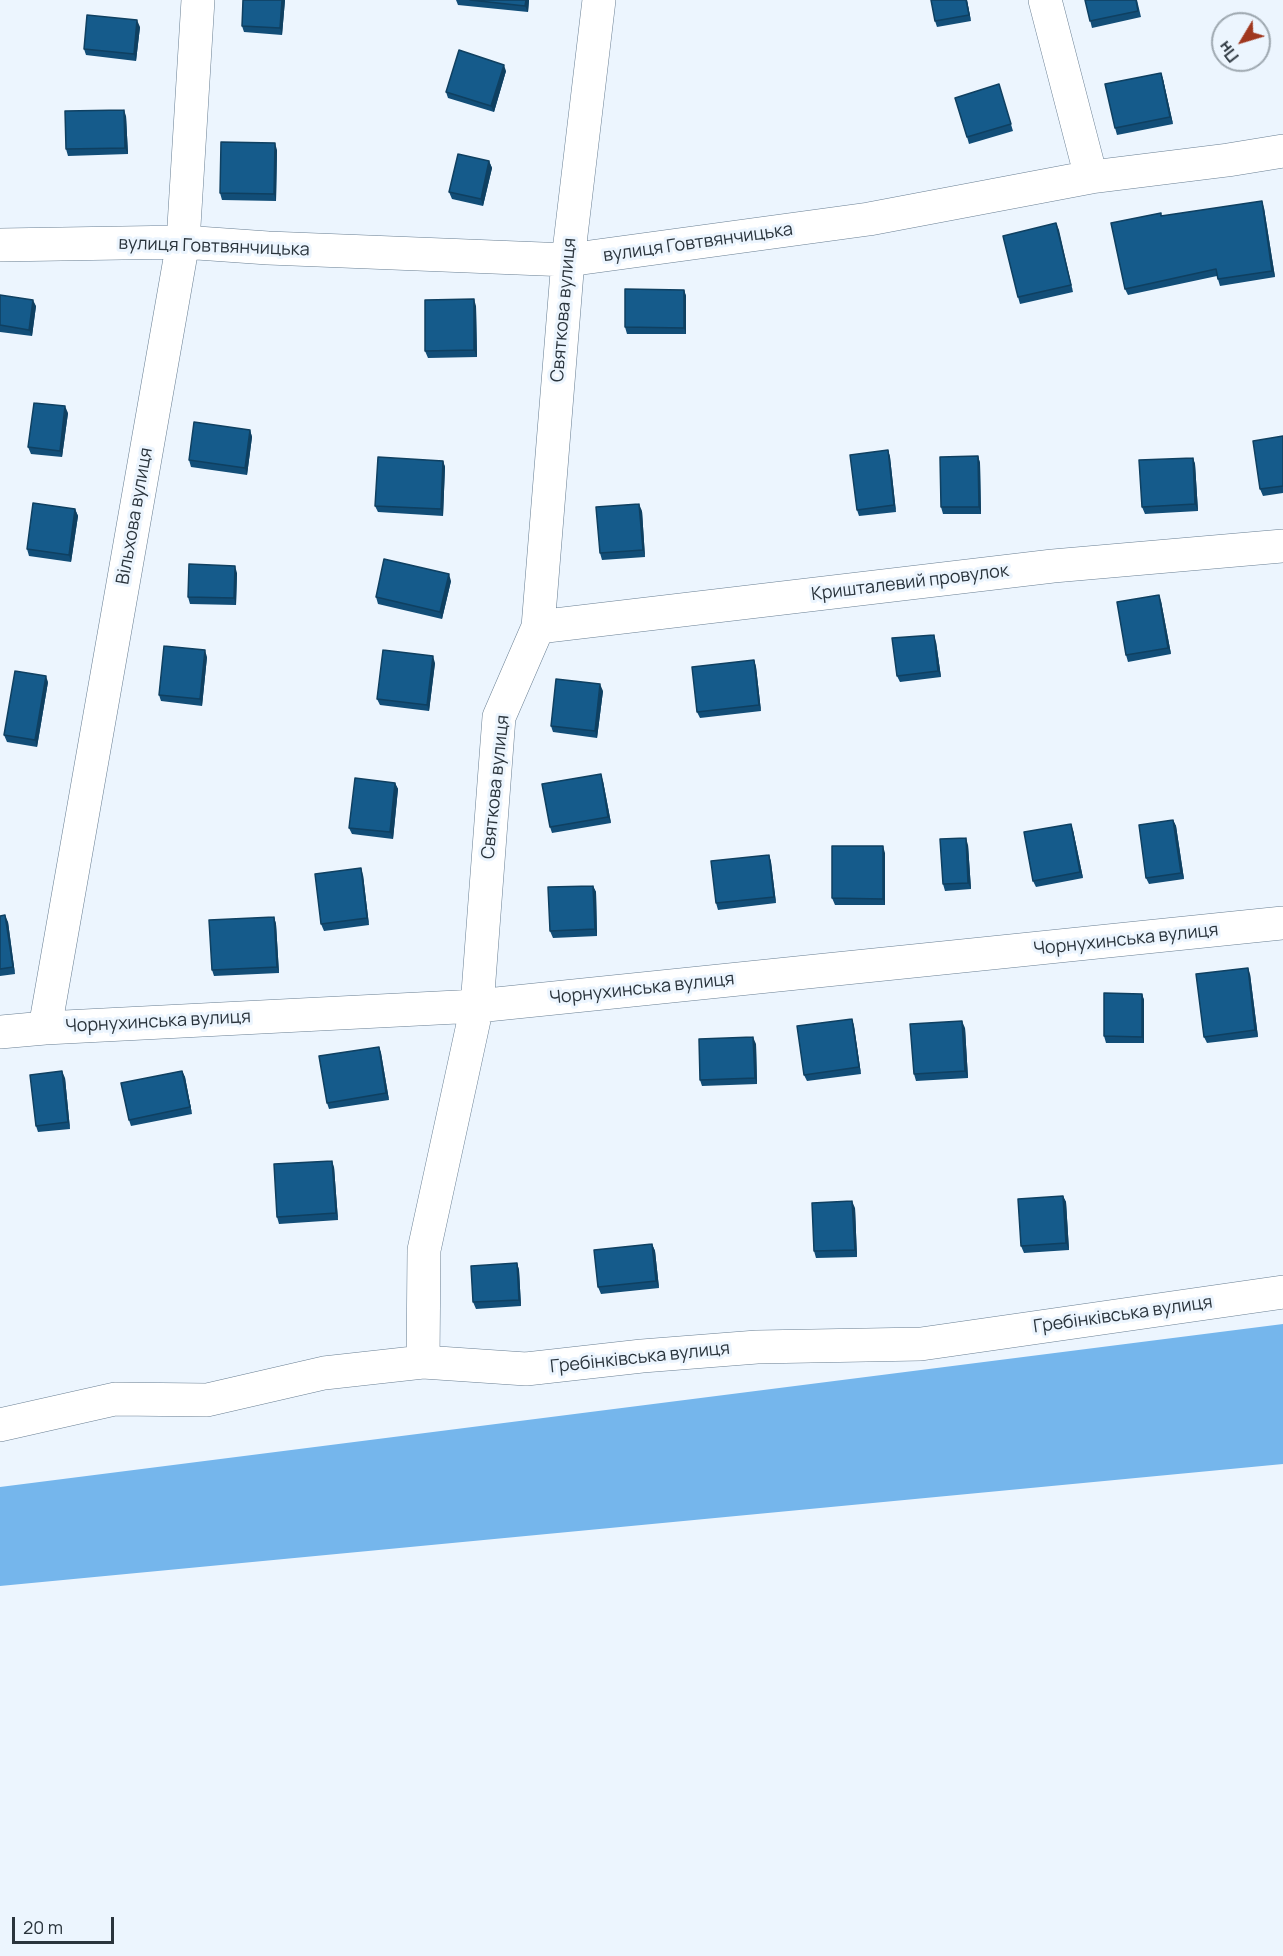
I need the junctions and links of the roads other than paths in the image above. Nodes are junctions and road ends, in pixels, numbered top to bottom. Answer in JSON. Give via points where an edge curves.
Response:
{"nodes":[{"id":1,"x":198,"y":0,"type":"edge"},
{"id":2,"x":598,"y":0,"type":"edge"},
{"id":3,"x":1045,"y":0,"type":"edge"},
{"id":4,"x":1283,"y":151,"type":"edge"},
{"id":5,"x":1091,"y":177,"type":"junction"},
{"id":6,"x":183,"y":242,"type":"junction"},
{"id":7,"x":0,"y":245,"type":"edge"},
{"id":8,"x":568,"y":260,"type":"junction"},
{"id":9,"x":1283,"y":546,"type":"edge"},
{"id":10,"x":538,"y":627,"type":"junction"},
{"id":11,"x":1283,"y":923,"type":"edge"},
{"id":12,"x":477,"y":1006,"type":"junction"},
{"id":13,"x":45,"y":1028,"type":"junction"},
{"id":14,"x":0,"y":1032,"type":"edge"},
{"id":15,"x":1283,"y":1292,"type":"edge"},
{"id":16,"x":423,"y":1362,"type":"junction"},
{"id":17,"x":0,"y":1425,"type":"edge"}],
"edges":[{"from":1,"to":6,"type":"street","name":"Вільхова вулиця"},
{"from":2,"to":8,"type":"street","name":"Святкова вулиця"},
{"from":3,"to":5,"type":"street"},
{"from":4,"to":5,"type":"street","name":"вулиця Говтвянчицька"},
{"from":5,"to":8,"type":"street","name":"вулиця Говтвянчицька","via":[[869,219]]},
{"from":6,"to":7,"type":"street","name":"вулиця Говтвянчицька"},
{"from":6,"to":8,"type":"street","name":"вулиця Говтвянчицька"},
{"from":6,"to":13,"type":"street","name":"Вільхова вулиця"},
{"from":8,"to":10,"type":"street","name":"Святкова вулиця"},
{"from":9,"to":10,"type":"street","name":"Кришталевий провулок","via":[[1053,566]]},
{"from":10,"to":12,"type":"street","name":"Святкова вулиця","via":[[499,717]]},
{"from":11,"to":12,"type":"street","name":"Чорнухинська вулиця"},
{"from":12,"to":13,"type":"street","name":"Чорнухинська вулиця"},
{"from":12,"to":16,"type":"street","name":"Святкова вулиця","via":[[424,1250]]},
{"from":13,"to":14,"type":"street","name":"Чорнухинська вулиця"},
{"from":15,"to":16,"type":"street","name":"Гребінківська вулиця","via":[[921,1344],[757,1347],[526,1369]]},
{"from":16,"to":17,"type":"street","name":"Гребінківська вулиця","via":[[324,1372],[207,1400],[115,1399]]}]}
